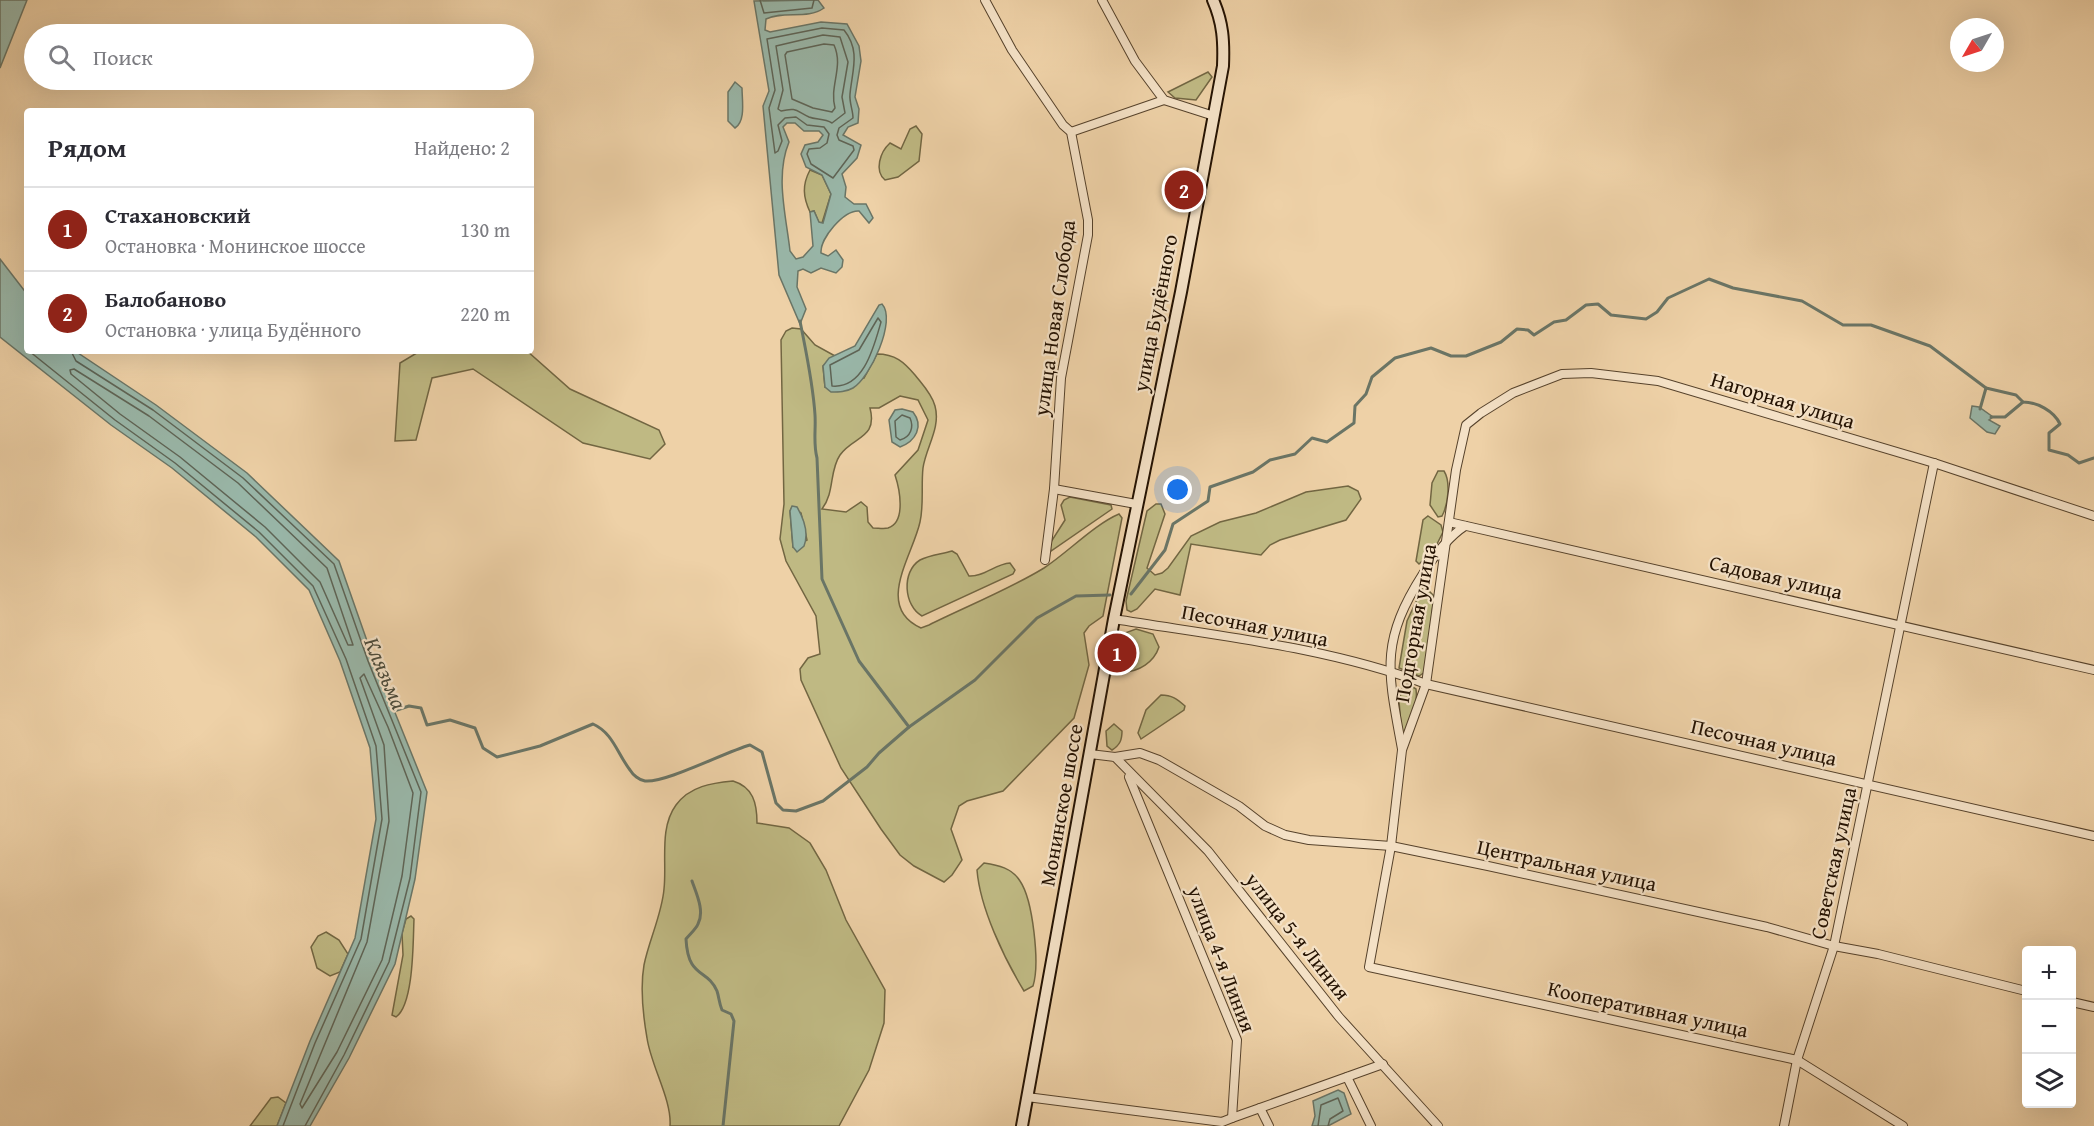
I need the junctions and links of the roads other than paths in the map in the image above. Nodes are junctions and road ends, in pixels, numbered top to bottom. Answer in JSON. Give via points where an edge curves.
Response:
{"nodes":[{"id":1,"x":985,"y":0,"type":"edge"},
{"id":2,"x":1102,"y":0,"type":"edge"},
{"id":3,"x":1213,"y":0,"type":"edge"},
{"id":4,"x":1164,"y":100,"type":"junction"},
{"id":5,"x":1214,"y":116,"type":"junction"},
{"id":6,"x":1071,"y":132,"type":"junction"},
{"id":7,"x":1466,"y":425,"type":"joint"},
{"id":8,"x":1934,"y":463,"type":"junction"},
{"id":9,"x":1054,"y":489,"type":"junction"},
{"id":10,"x":1138,"y":492,"type":"joint"},
{"id":11,"x":1136,"y":504,"type":"junction"},
{"id":12,"x":2094,"y":516,"type":"edge"},
{"id":13,"x":1449,"y":522,"type":"junction"},
{"id":14,"x":1465,"y":526,"type":"junction"},
{"id":15,"x":1448,"y":541,"type":"junction"},
{"id":16,"x":1045,"y":560,"type":"dead end"},
{"id":17,"x":1114,"y":619,"type":"junction"},
{"id":18,"x":1900,"y":624,"type":"junction"},
{"id":19,"x":2094,"y":670,"type":"edge"},
{"id":20,"x":1390,"y":671,"type":"junction"},
{"id":21,"x":1426,"y":684,"type":"junction"},
{"id":22,"x":1402,"y":750,"type":"junction"},
{"id":23,"x":1090,"y":754,"type":"junction"},
{"id":24,"x":1115,"y":758,"type":"junction"},
{"id":25,"x":1127,"y":772,"type":"junction"},
{"id":26,"x":1869,"y":784,"type":"junction"},
{"id":27,"x":2094,"y":836,"type":"edge"},
{"id":28,"x":1391,"y":846,"type":"junction"},
{"id":29,"x":1834,"y":946,"type":"junction"},
{"id":30,"x":1369,"y":967,"type":"joint"},
{"id":31,"x":2022,"y":990,"type":"edge"},
{"id":32,"x":2076,"y":1003,"type":"edge"},
{"id":33,"x":2094,"y":1007,"type":"edge"},
{"id":34,"x":1797,"y":1060,"type":"junction"},
{"id":35,"x":1383,"y":1065,"type":"junction"},
{"id":36,"x":1347,"y":1077,"type":"junction"},
{"id":37,"x":1027,"y":1096,"type":"junction"},
{"id":38,"x":1260,"y":1108,"type":"junction"},
{"id":39,"x":1232,"y":1118,"type":"junction"},
{"id":40,"x":1022,"y":1126,"type":"edge"},
{"id":41,"x":1269,"y":1126,"type":"edge"},
{"id":42,"x":1371,"y":1126,"type":"edge"},
{"id":43,"x":1438,"y":1126,"type":"edge"},
{"id":44,"x":1784,"y":1126,"type":"edge"},
{"id":45,"x":1903,"y":1126,"type":"edge"}],
"edges":[{"from":1,"to":6,"type":"street","name":"улица Новая Слобода","via":[[1012,50]]},
{"from":2,"to":4,"type":"street","via":[[1135,61]]},
{"from":3,"to":5,"type":"main road","name":"улица Будённого","via":[[1224,40]]},
{"from":4,"to":5,"type":"street"},
{"from":4,"to":6,"type":"street"},
{"from":5,"to":10,"type":"main road","name":"улица Будённого"},
{"from":6,"to":9,"type":"street","name":"улица Новая Слобода","via":[[1088,236],[1061,378]]},
{"from":7,"to":8,"type":"street","name":"Нагорная улица","via":[[1481,412],[1530,386],[1562,374],[1592,373],[1658,381]]},
{"from":7,"to":13,"type":"street","name":"Подгорная улица"},
{"from":8,"to":12,"type":"street","name":"Нагорная улица"},
{"from":8,"to":18,"type":"street","name":"Советская улица"},
{"from":9,"to":11,"type":"street"},
{"from":9,"to":16,"type":"street","name":"улица Новая Слобода"},
{"from":10,"to":11,"type":"main road","name":"Монинское шоссе"},
{"from":11,"to":17,"type":"main road","name":"Монинское шоссе"},
{"from":13,"to":14,"type":"street","name":"Садовая улица"},
{"from":13,"to":15,"type":"street","name":"Подгорная улица"},
{"from":14,"to":15,"type":"street"},
{"from":14,"to":18,"type":"street","name":"Садовая улица"},
{"from":15,"to":20,"type":"street","via":[[1431,561],[1399,617],[1392,639]]},
{"from":15,"to":21,"type":"street","name":"Подгорная улица"},
{"from":17,"to":20,"type":"street","name":"Песочная улица","via":[[1251,640]]},
{"from":17,"to":23,"type":"main road","name":"Монинское шоссе"},
{"from":18,"to":19,"type":"street","name":"Садовая улица"},
{"from":18,"to":26,"type":"street","name":"Советская улица"},
{"from":20,"to":21,"type":"street","name":"Песочная улица"},
{"from":20,"to":22,"type":"street"},
{"from":21,"to":22,"type":"street","name":"Подгорная улица"},
{"from":21,"to":26,"type":"street","name":"Песочная улица"},
{"from":22,"to":28,"type":"street","name":"Подгорная улица"},
{"from":23,"to":24,"type":"street","name":"Центральная улица"},
{"from":23,"to":37,"type":"main road","name":"Монинское шоссе"},
{"from":24,"to":25,"type":"street"},
{"from":24,"to":28,"type":"street","name":"Центральная улица","via":[[1140,753],[1159,760],[1285,835]]},
{"from":25,"to":35,"type":"street","name":"улица 5-я Линия","via":[[1208,851],[1339,1017]]},
{"from":25,"to":39,"type":"street","name":"улица 4-я Линия","via":[[1237,1040]]},
{"from":26,"to":27,"type":"street","name":"Песочная улица"},
{"from":26,"to":29,"type":"street","name":"Советская улица"},
{"from":28,"to":29,"type":"street","name":"Центральная улица","via":[[1767,927]]},
{"from":28,"to":30,"type":"street","name":"Подгорная улица"},
{"from":29,"to":31,"type":"street","name":"Центральная улица"},
{"from":29,"to":34,"type":"street","name":"Советская улица"},
{"from":30,"to":34,"type":"street","name":"Кооперативная улица"},
{"from":32,"to":33,"type":"street"},
{"from":34,"to":44,"type":"street","name":"Советская улица"},
{"from":34,"to":45,"type":"street","name":"Кооперативная улица"},
{"from":35,"to":36,"type":"street"},
{"from":35,"to":43,"type":"street","name":"улица 5-я Линия"},
{"from":36,"to":38,"type":"street"},
{"from":36,"to":42,"type":"street"},
{"from":37,"to":39,"type":"street","via":[[1222,1122]]},
{"from":37,"to":40,"type":"main road","name":"Монинское шоссе"},
{"from":38,"to":39,"type":"street"},
{"from":38,"to":41,"type":"street"}]}
